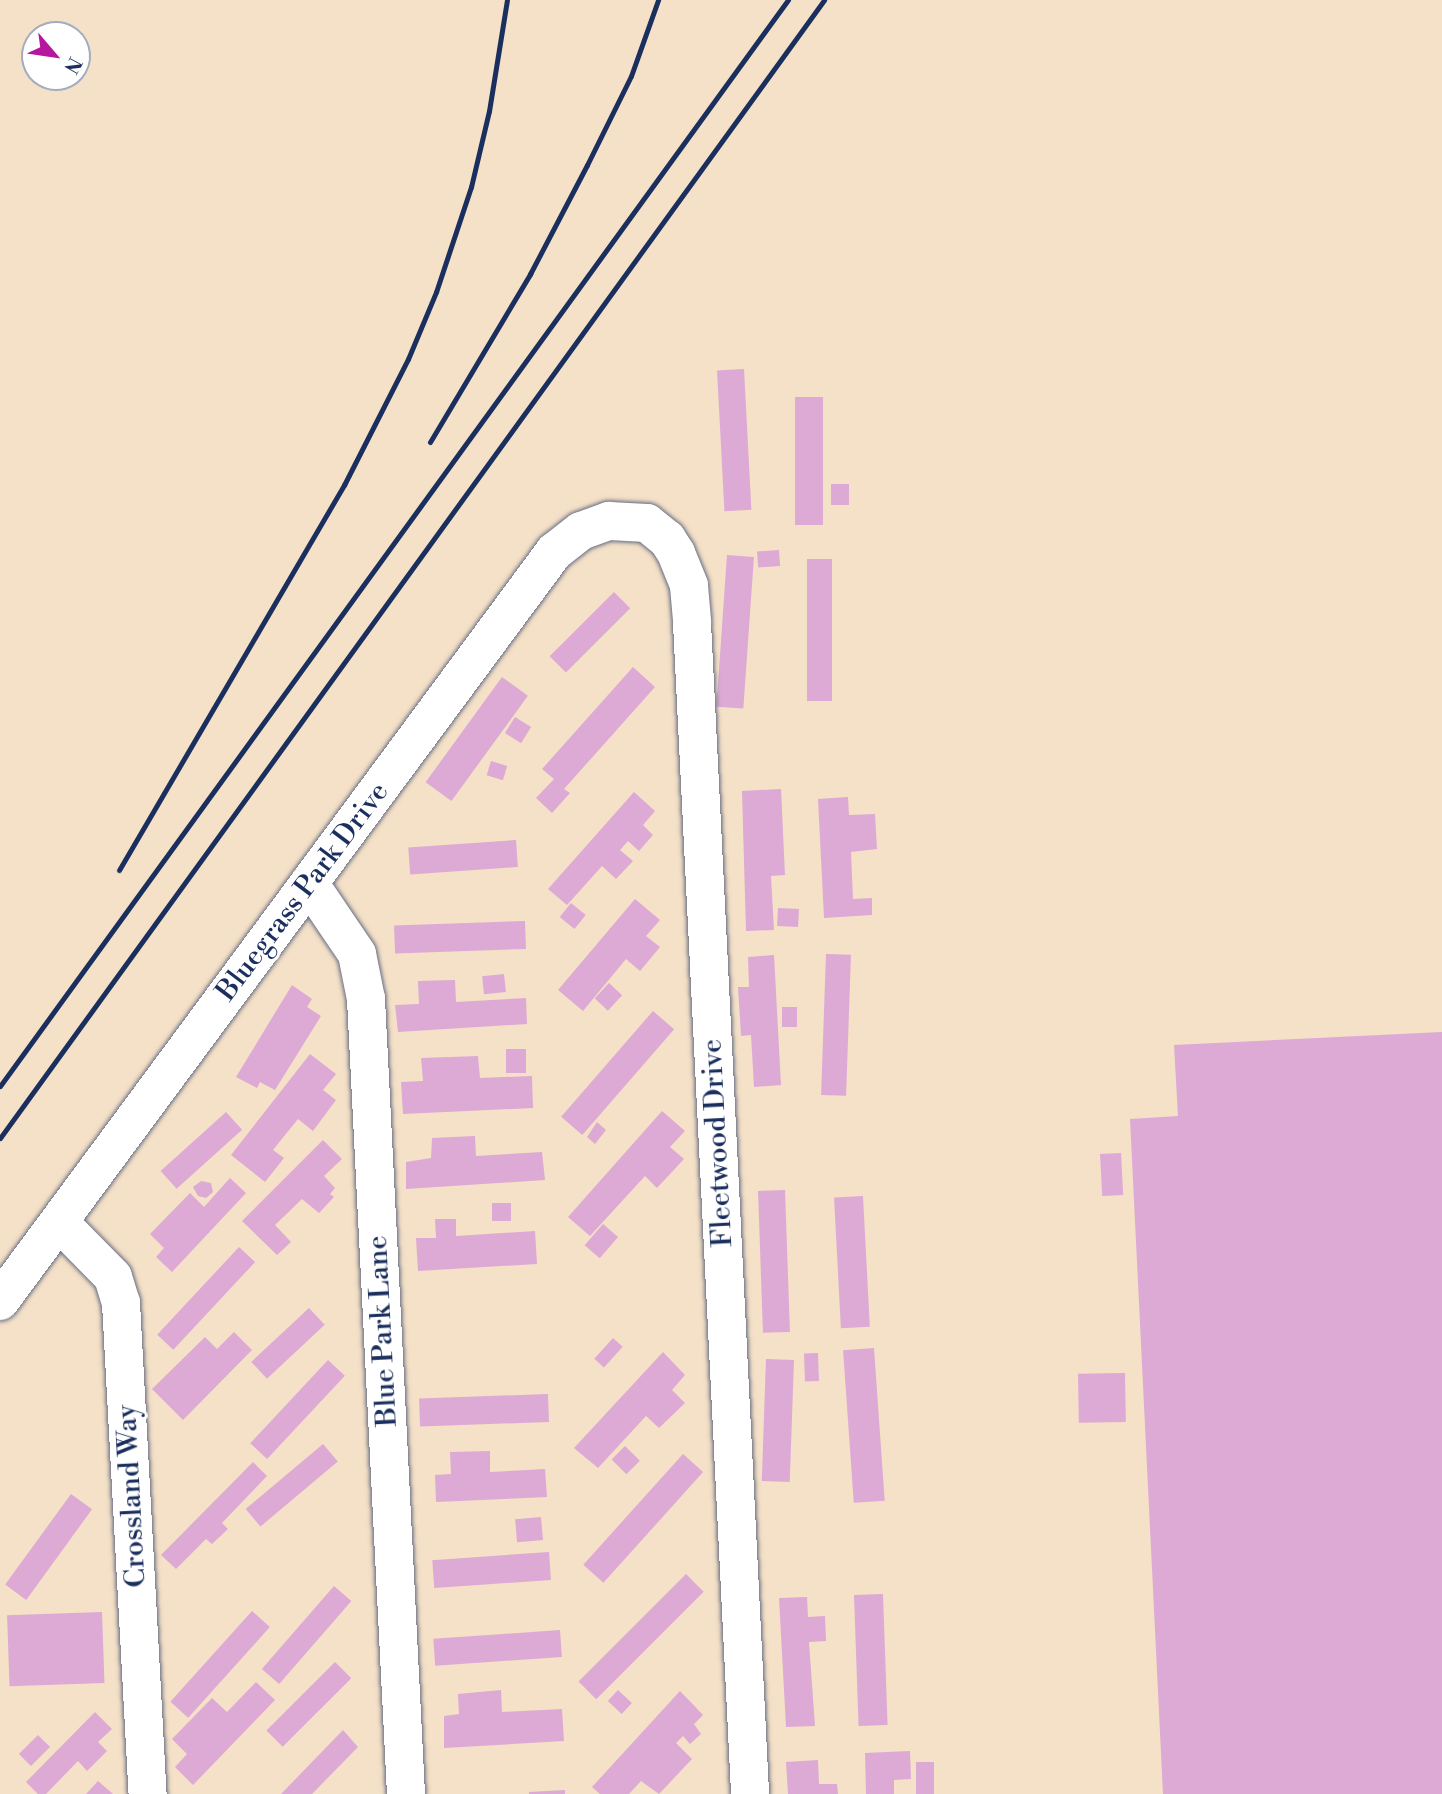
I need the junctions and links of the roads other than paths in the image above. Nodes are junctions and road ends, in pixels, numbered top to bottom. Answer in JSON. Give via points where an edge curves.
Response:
{"nodes":[{"id":1,"x":632,"y":520,"type":"joint"},
{"id":2,"x":309,"y":883,"type":"junction"},
{"id":3,"x":59,"y":1222,"type":"junction"},
{"id":4,"x":0,"y":1301,"type":"edge"},
{"id":5,"x":148,"y":1794,"type":"edge"},
{"id":6,"x":407,"y":1794,"type":"edge"},
{"id":7,"x":750,"y":1794,"type":"edge"}],
"edges":[{"from":1,"to":2,"type":"street","name":"Bluegrass Park Drive","via":[[609,521],[581,531],[554,552]]},
{"from":1,"to":7,"type":"street","name":"Fleetwood Drive","via":[[647,523],[677,553],[688,586],[692,623]]},
{"from":2,"to":3,"type":"street","name":"Bluegrass Park Drive"},
{"from":2,"to":6,"type":"street","name":"Blue Park Lane","via":[[357,954],[366,999]]},
{"from":3,"to":4,"type":"street","name":"Bluegrass Park Drive"},
{"from":3,"to":5,"type":"street","name":"Crossland Way","via":[[113,1277],[121,1303]]}]}
